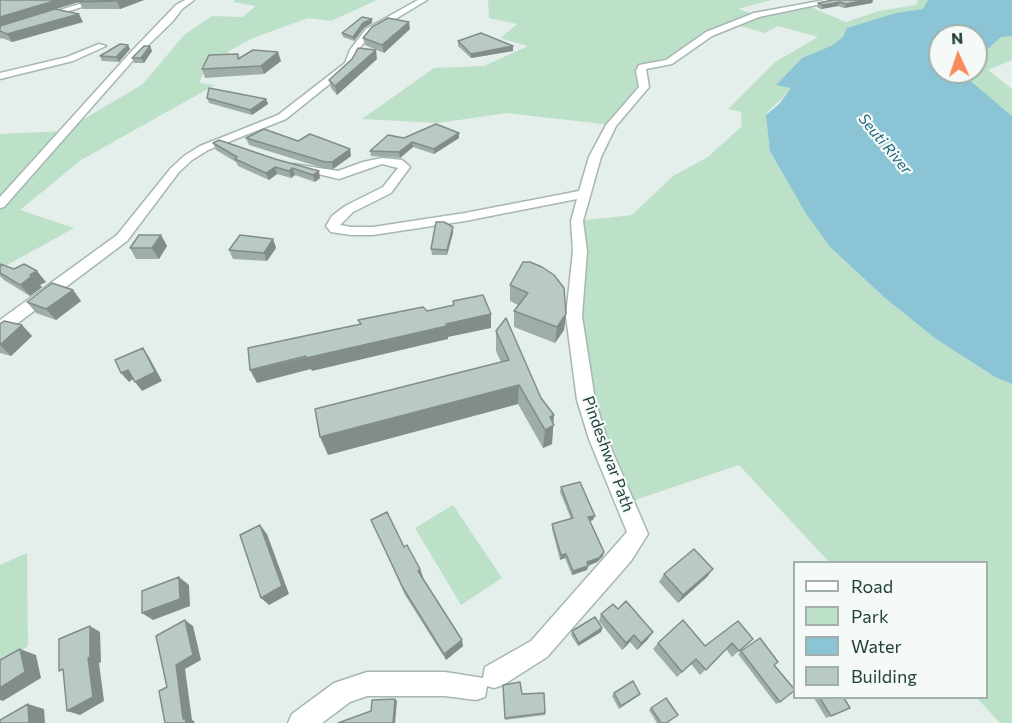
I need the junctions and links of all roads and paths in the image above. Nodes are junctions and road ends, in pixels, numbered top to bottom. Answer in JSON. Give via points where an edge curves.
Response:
{"nodes":[{"id":1,"x":100,"y":0,"type":"edge"},
{"id":2,"x":190,"y":0,"type":"edge"},
{"id":3,"x":423,"y":0,"type":"edge"},
{"id":4,"x":836,"y":0,"type":"edge"},
{"id":5,"x":1,"y":30,"type":"edge"},
{"id":6,"x":102,"y":45,"type":"dead end"},
{"id":7,"x":0,"y":75,"type":"edge"},
{"id":8,"x":223,"y":141,"type":"junction"},
{"id":9,"x":240,"y":148,"type":"edge"},
{"id":10,"x":282,"y":162,"type":"edge"},
{"id":11,"x":583,"y":194,"type":"junction"},
{"id":12,"x":0,"y":204,"type":"edge"},
{"id":13,"x":0,"y":328,"type":"edge"},
{"id":14,"x":302,"y":723,"type":"edge"}],
"edges":[{"from":1,"to":5,"type":"street"},
{"from":2,"to":12,"type":"street","via":[[178,7],[133,55]]},
{"from":3,"to":8,"type":"street","via":[[369,31],[349,64],[282,117]]},
{"from":4,"to":11,"type":"street","name":"Pindeshwar Path","via":[[757,15],[709,34],[669,62],[642,68],[644,87],[611,125]]},
{"from":6,"to":7,"type":"street","via":[[70,59]]},
{"from":8,"to":9,"type":"street"},
{"from":8,"to":13,"type":"street","via":[[204,148],[175,170],[122,238]]},
{"from":10,"to":11,"type":"street","via":[[339,176],[367,164],[398,162],[404,168],[387,190],[349,210],[333,226],[351,231],[465,217]]},
{"from":11,"to":14,"type":"street","name":"Pindeshwar Path","via":[[577,221],[580,251],[574,316],[586,400],[638,534],[539,649],[485,682],[367,684],[343,692]]}]}
